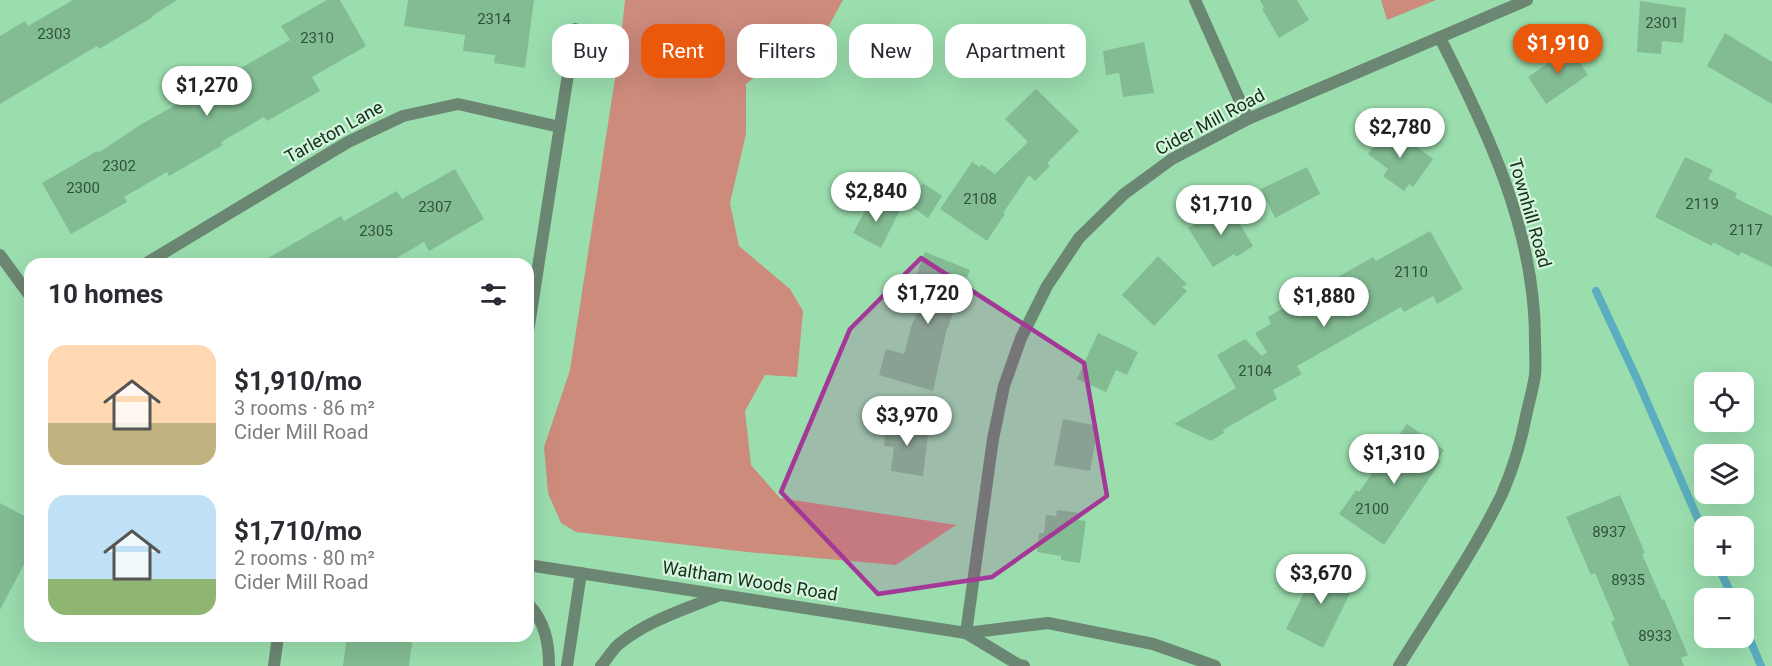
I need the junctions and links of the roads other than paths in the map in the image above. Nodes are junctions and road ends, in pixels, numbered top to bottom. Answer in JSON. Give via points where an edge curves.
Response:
{"nodes":[{"id":1,"x":1195,"y":0,"type":"edge"},
{"id":2,"x":1527,"y":0,"type":"edge"},
{"id":3,"x":1440,"y":38,"type":"junction"},
{"id":4,"x":567,"y":78,"type":"edge"},
{"id":5,"x":1248,"y":119,"type":"junction"},
{"id":6,"x":560,"y":127,"type":"junction"},
{"id":7,"x":0,"y":255,"type":"edge"},
{"id":8,"x":156,"y":258,"type":"edge"},
{"id":9,"x":24,"y":288,"type":"edge"},
{"id":10,"x":534,"y":294,"type":"edge"},
{"id":11,"x":534,"y":566,"type":"edge"},
{"id":12,"x":581,"y":573,"type":"junction"},
{"id":13,"x":721,"y":595,"type":"junction"},
{"id":14,"x":534,"y":611,"type":"edge"},
{"id":15,"x":966,"y":633,"type":"junction"},
{"id":16,"x":277,"y":642,"type":"edge"},
{"id":17,"x":274,"y":666,"type":"edge"},
{"id":18,"x":549,"y":666,"type":"edge"},
{"id":19,"x":567,"y":666,"type":"edge"},
{"id":20,"x":601,"y":666,"type":"edge"},
{"id":21,"x":1024,"y":666,"type":"edge"},
{"id":22,"x":1215,"y":666,"type":"edge"},
{"id":23,"x":1399,"y":666,"type":"edge"}],
"edges":[{"from":1,"to":5,"type":"street"},
{"from":2,"to":3,"type":"street","name":"Cider Mill Road"},
{"from":3,"to":5,"type":"street","name":"Cider Mill Road"},
{"from":3,"to":23,"type":"street","name":"Townhill Road","via":[[1489,140],[1522,239],[1532,284],[1535,374],[1521,440],[1503,492]]},
{"from":4,"to":6,"type":"street"},
{"from":5,"to":15,"type":"street","name":"Cider Mill Road","via":[[1172,159],[1125,194],[1079,238],[1047,286],[1021,338],[1004,386]]},
{"from":6,"to":8,"type":"street","name":"Tarleton Lane","via":[[458,104],[402,116],[348,142]]},
{"from":6,"to":10,"type":"street"},
{"from":7,"to":9,"type":"street"},
{"from":11,"to":12,"type":"street","name":"Waltham Woods Road"},
{"from":12,"to":13,"type":"street","name":"Waltham Woods Road"},
{"from":12,"to":19,"type":"street"},
{"from":13,"to":15,"type":"street","name":"Waltham Woods Road"},
{"from":13,"to":20,"type":"street","via":[[636,632],[617,646]]},
{"from":14,"to":18,"type":"street","via":[[544,627]]},
{"from":15,"to":21,"type":"street","name":"Waltham Woods Road"},
{"from":15,"to":22,"type":"street","name":"Waltham Woods Road","via":[[1048,623],[1153,644]]},
{"from":16,"to":17,"type":"street"}]}
